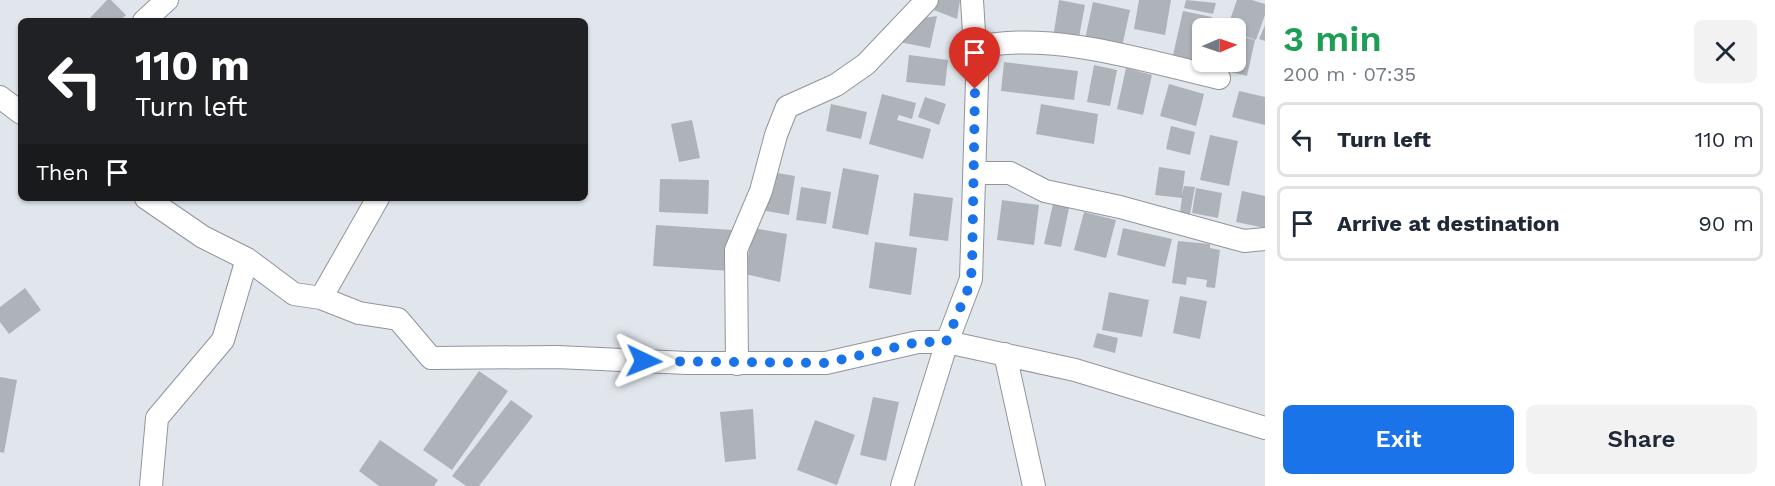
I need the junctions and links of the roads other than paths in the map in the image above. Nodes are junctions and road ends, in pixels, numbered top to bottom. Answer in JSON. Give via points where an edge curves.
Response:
{"nodes":[{"id":1,"x":167,"y":0,"type":"edge"},
{"id":2,"x":927,"y":0,"type":"edge"},
{"id":3,"x":972,"y":0,"type":"edge"},
{"id":4,"x":147,"y":18,"type":"edge"},
{"id":5,"x":978,"y":47,"type":"junction"},
{"id":6,"x":1219,"y":78,"type":"dead end"},
{"id":7,"x":0,"y":97,"type":"edge"},
{"id":8,"x":18,"y":111,"type":"edge"},
{"id":9,"x":975,"y":173,"type":"junction"},
{"id":10,"x":150,"y":201,"type":"edge"},
{"id":11,"x":376,"y":201,"type":"edge"},
{"id":12,"x":1265,"y":239,"type":"edge"},
{"id":13,"x":247,"y":259,"type":"junction"},
{"id":14,"x":321,"y":298,"type":"junction"},
{"id":15,"x":946,"y":342,"type":"junction"},
{"id":16,"x":1005,"y":354,"type":"junction"},
{"id":17,"x":737,"y":364,"type":"junction"},
{"id":18,"x":1265,"y":428,"type":"edge"},
{"id":19,"x":151,"y":486,"type":"edge"},
{"id":20,"x":902,"y":486,"type":"edge"},
{"id":21,"x":1034,"y":486,"type":"edge"}],
"edges":[{"from":1,"to":4,"type":"street"},
{"from":2,"to":17,"type":"street","via":[[866,64],[836,85],[788,107],[761,191],[736,250]]},
{"from":3,"to":5,"type":"street"},
{"from":5,"to":6,"type":"street","via":[[1004,42],[1098,50]]},
{"from":5,"to":9,"type":"street"},
{"from":7,"to":8,"type":"street"},
{"from":9,"to":12,"type":"street","via":[[1010,173],[1045,191],[1244,241]]},
{"from":9,"to":15,"type":"street","via":[[971,279]]},
{"from":10,"to":13,"type":"street","via":[[202,237]]},
{"from":11,"to":14,"type":"street"},
{"from":13,"to":14,"type":"street","via":[[294,294]]},
{"from":13,"to":19,"type":"street","via":[[223,340],[157,418]]},
{"from":14,"to":17,"type":"street","via":[[359,313],[398,319],[431,358],[557,357]]},
{"from":15,"to":16,"type":"street"},
{"from":15,"to":17,"type":"street","via":[[918,342],[826,363]]},
{"from":15,"to":20,"type":"street"},
{"from":16,"to":18,"type":"street","via":[[1075,370]]},
{"from":16,"to":21,"type":"street"}]}
